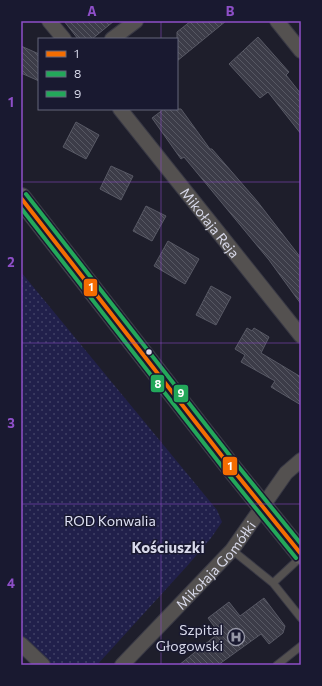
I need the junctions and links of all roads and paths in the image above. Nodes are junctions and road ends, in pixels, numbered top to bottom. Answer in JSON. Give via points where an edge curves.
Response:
{"nodes":[{"id":1,"x":49,"y":21,"type":"edge"},
{"id":2,"x":136,"y":21,"type":"edge"},
{"id":3,"x":277,"y":21,"type":"edge"},
{"id":4,"x":63,"y":38,"type":"edge"},
{"id":5,"x":113,"y":38,"type":"edge"},
{"id":6,"x":301,"y":51,"type":"edge"},
{"id":7,"x":121,"y":110,"type":"edge"},
{"id":8,"x":21,"y":198,"type":"edge"},
{"id":9,"x":301,"y":336,"type":"edge"},
{"id":10,"x":301,"y":460,"type":"edge"},
{"id":11,"x":264,"y":506,"type":"junction"},
{"id":12,"x":232,"y":550,"type":"junction"},
{"id":13,"x":301,"y":554,"type":"edge"},
{"id":14,"x":301,"y":557,"type":"edge"},
{"id":15,"x":273,"y":583,"type":"junction"},
{"id":16,"x":301,"y":618,"type":"edge"},
{"id":17,"x":21,"y":644,"type":"edge"},
{"id":18,"x":301,"y":646,"type":"edge"},
{"id":19,"x":43,"y":665,"type":"edge"},
{"id":20,"x":122,"y":665,"type":"edge"},
{"id":21,"x":277,"y":665,"type":"edge"}],
"edges":[{"from":1,"to":4,"type":"street"},
{"from":2,"to":5,"type":"street"},
{"from":3,"to":6,"type":"street"},
{"from":7,"to":9,"type":"street","name":"Mikołaja Reja"},
{"from":8,"to":11,"type":"street","via":[[229,465]]},
{"from":10,"to":11,"type":"street","name":"Mikołaja Gomółki","via":[[286,473]]},
{"from":11,"to":12,"type":"street","name":"Mikołaja Gomółki"},
{"from":11,"to":13,"type":"street"},
{"from":12,"to":15,"type":"lane"},
{"from":12,"to":20,"type":"street","name":"Mikołaja Gomółki"},
{"from":14,"to":15,"type":"lane"},
{"from":15,"to":16,"type":"lane"},
{"from":17,"to":19,"type":"street"},
{"from":18,"to":21,"type":"lane"}]}
